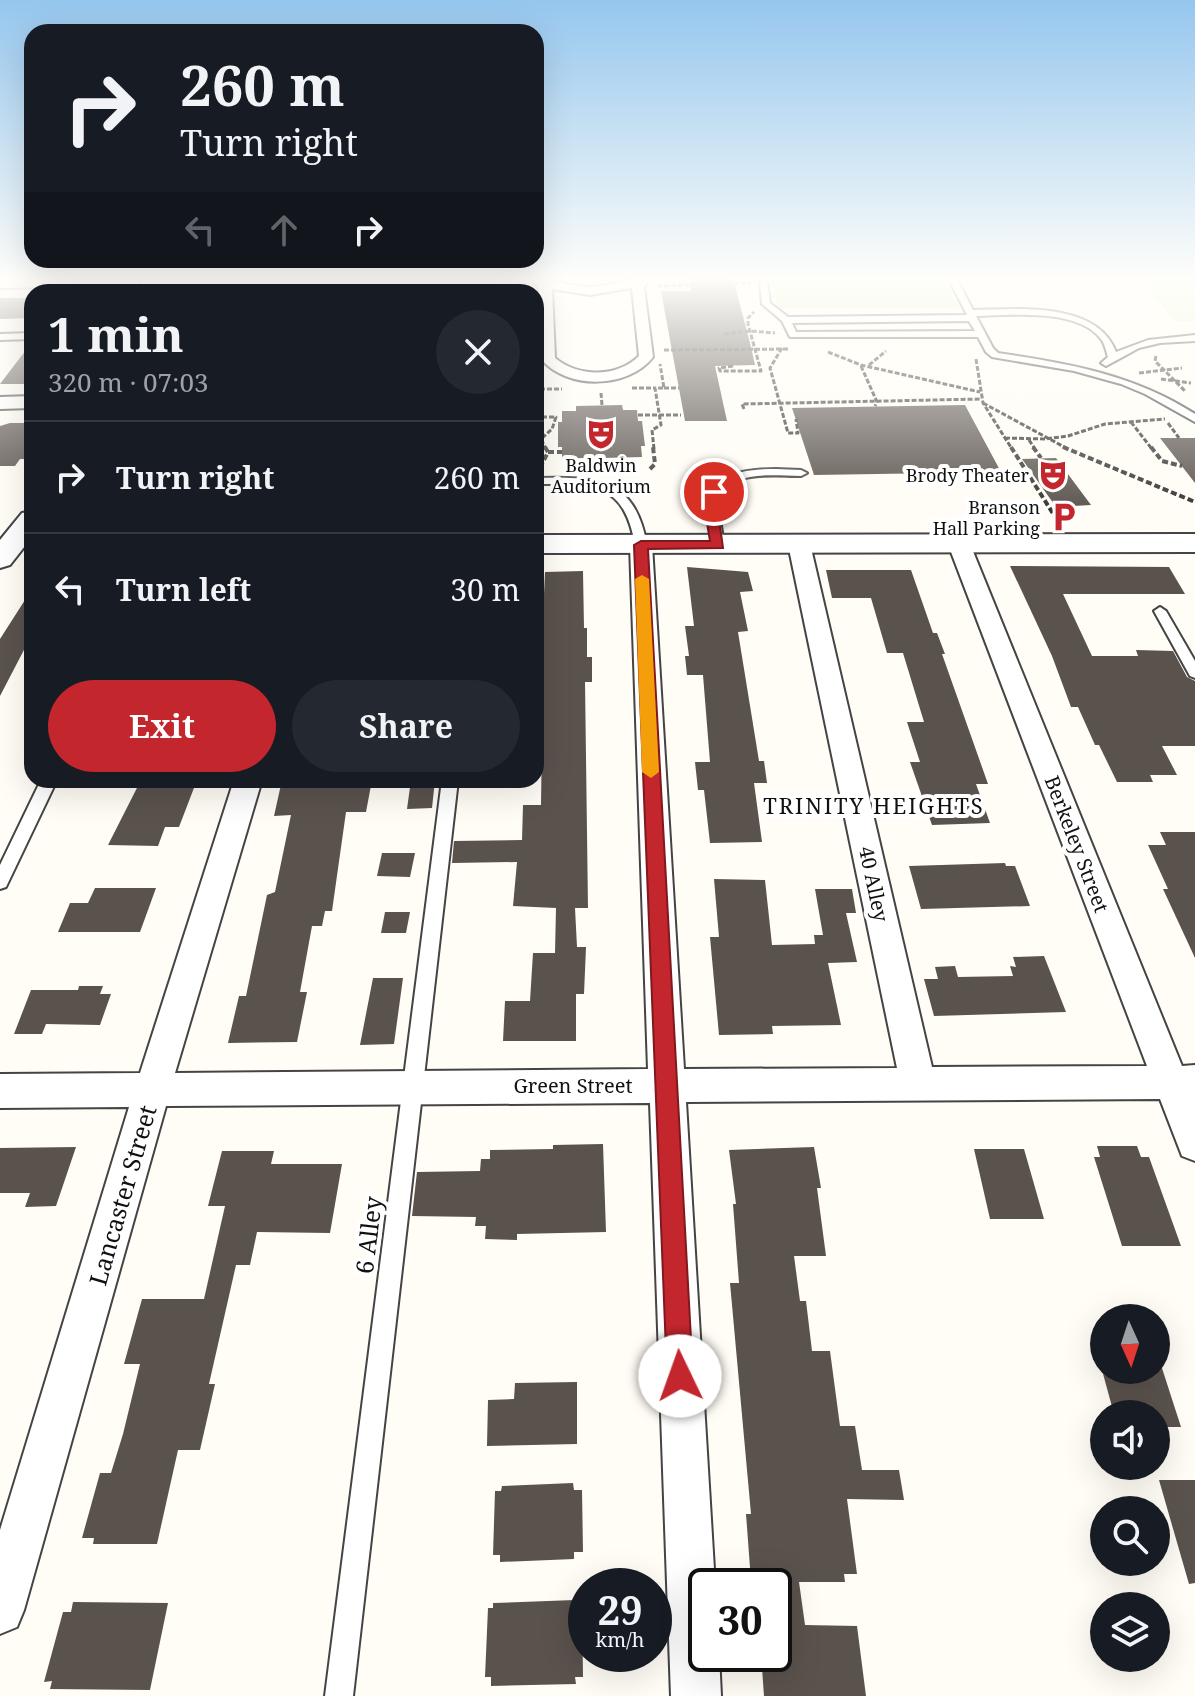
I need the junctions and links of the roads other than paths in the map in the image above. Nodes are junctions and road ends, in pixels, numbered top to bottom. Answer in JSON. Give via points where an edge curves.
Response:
{"nodes":[{"id":1,"x":548,"y":357,"type":"edge"},
{"id":2,"x":646,"y":357,"type":"edge"},
{"id":3,"x":1007,"y":357,"type":"edge"},
{"id":4,"x":1113,"y":357,"type":"edge"},
{"id":5,"x":1097,"y":373,"type":"junction"},
{"id":6,"x":24,"y":402,"type":"edge"},
{"id":7,"x":0,"y":403,"type":"edge"},
{"id":8,"x":1192,"y":417,"type":"edge"},
{"id":9,"x":801,"y":473,"type":"dead end"},
{"id":10,"x":544,"y":479,"type":"edge"},
{"id":11,"x":24,"y":531,"type":"edge"},
{"id":12,"x":1195,"y":543,"type":"edge"},
{"id":13,"x":544,"y":544,"type":"edge"},
{"id":14,"x":799,"y":544,"type":"junction"},
{"id":15,"x":959,"y":544,"type":"junction"},
{"id":16,"x":641,"y":545,"type":"junction"},
{"id":17,"x":718,"y":545,"type":"junction"},
{"id":18,"x":10,"y":551,"type":"edge"},
{"id":19,"x":1160,"y":611,"type":"dead end"},
{"id":20,"x":1195,"y":673,"type":"edge"},
{"id":21,"x":45,"y":788,"type":"edge"},
{"id":22,"x":246,"y":788,"type":"edge"},
{"id":23,"x":449,"y":788,"type":"edge"},
{"id":24,"x":0,"y":882,"type":"edge"},
{"id":25,"x":1183,"y":1083,"type":"edge"},
{"id":26,"x":918,"y":1084,"type":"junction"},
{"id":27,"x":665,"y":1085,"type":"junction"},
{"id":28,"x":412,"y":1086,"type":"junction"},
{"id":29,"x":153,"y":1088,"type":"junction"},
{"id":30,"x":0,"y":1091,"type":"edge"},
{"id":31,"x":1195,"y":1143,"type":"edge"},
{"id":32,"x":0,"y":1610,"type":"edge"},
{"id":33,"x":339,"y":1696,"type":"edge"},
{"id":34,"x":696,"y":1696,"type":"edge"}],
"edges":[{"from":1,"to":2,"type":"street","via":[[567,372],[599,376],[625,372]]},
{"from":3,"to":5,"type":"lane"},
{"from":4,"to":5,"type":"lane"},
{"from":5,"to":8,"type":"lane","via":[[1173,403]]},
{"from":6,"to":7,"type":"street"},
{"from":9,"to":17,"type":"lane","via":[[748,474],[721,484],[711,500]]},
{"from":10,"to":16,"type":"lane","via":[[599,484],[614,491],[635,512]]},
{"from":11,"to":18,"type":"street"},
{"from":12,"to":15,"type":"street"},
{"from":13,"to":16,"type":"street"},
{"from":14,"to":15,"type":"street"},
{"from":14,"to":17,"type":"street"},
{"from":14,"to":26,"type":"street","name":"40 Alley"},
{"from":15,"to":25,"type":"street","name":"Berkeley Street"},
{"from":16,"to":17,"type":"street"},
{"from":16,"to":27,"type":"street"},
{"from":19,"to":20,"type":"lane"},
{"from":21,"to":24,"type":"lane"},
{"from":22,"to":29,"type":"street","name":"Lancaster Street"},
{"from":23,"to":28,"type":"lane","name":"6 Alley"},
{"from":25,"to":26,"type":"street","name":"Green Street"},
{"from":25,"to":31,"type":"street","name":"Berkeley Street"},
{"from":26,"to":27,"type":"street","name":"Green Street"},
{"from":27,"to":28,"type":"street","name":"Green Street"},
{"from":27,"to":34,"type":"street"},
{"from":28,"to":29,"type":"street","name":"Green Street"},
{"from":28,"to":33,"type":"lane","name":"6 Alley"},
{"from":29,"to":30,"type":"street","name":"Green Street"},
{"from":29,"to":32,"type":"street","name":"Lancaster Street"}]}
